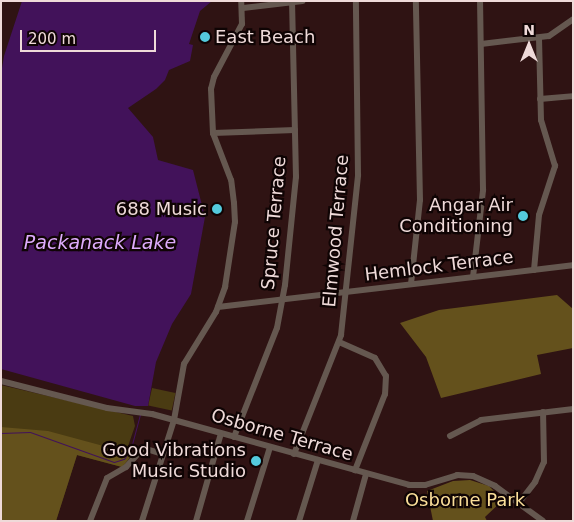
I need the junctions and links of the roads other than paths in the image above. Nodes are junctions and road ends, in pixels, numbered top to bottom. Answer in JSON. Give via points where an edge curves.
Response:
{"nodes":[{"id":1,"x":304,"y":1,"type":"edge"},
{"id":2,"x":356,"y":1,"type":"edge"},
{"id":3,"x":416,"y":1,"type":"edge"},
{"id":4,"x":480,"y":1,"type":"edge"},
{"id":5,"x":292,"y":2,"type":"junction"},
{"id":6,"x":242,"y":5,"type":"edge"},
{"id":7,"x":573,"y":20,"type":"edge"},
{"id":8,"x":539,"y":38,"type":"junction"},
{"id":9,"x":481,"y":44,"type":"junction"},
{"id":10,"x":573,"y":96,"type":"edge"},
{"id":11,"x":540,"y":99,"type":"junction"},
{"id":12,"x":296,"y":130,"type":"junction"},
{"id":13,"x":213,"y":133,"type":"junction"},
{"id":14,"x":573,"y":265,"type":"edge"},
{"id":15,"x":534,"y":270,"type":"junction"},
{"id":16,"x":473,"y":277,"type":"junction"},
{"id":17,"x":411,"y":284,"type":"junction"},
{"id":18,"x":346,"y":292,"type":"junction"},
{"id":19,"x":283,"y":299,"type":"junction"},
{"id":20,"x":218,"y":307,"type":"junction"},
{"id":21,"x":339,"y":342,"type":"junction"},
{"id":22,"x":1,"y":381,"type":"edge"},
{"id":23,"x":573,"y":409,"type":"edge"},
{"id":24,"x":543,"y":412,"type":"junction"},
{"id":25,"x":174,"y":420,"type":"junction"},
{"id":26,"x":221,"y":433,"type":"junction"},
{"id":27,"x":450,"y":436,"type":"dead end"},
{"id":28,"x":234,"y":437,"type":"junction"},
{"id":29,"x":270,"y":447,"type":"junction"},
{"id":30,"x":163,"y":454,"type":"junction"},
{"id":31,"x":294,"y":454,"type":"junction"},
{"id":32,"x":318,"y":460,"type":"junction"},
{"id":33,"x":355,"y":470,"type":"junction"},
{"id":34,"x":366,"y":474,"type":"junction"},
{"id":35,"x":518,"y":504,"type":"junction"},
{"id":36,"x":90,"y":521,"type":"edge"},
{"id":37,"x":142,"y":521,"type":"edge"},
{"id":38,"x":196,"y":521,"type":"edge"},
{"id":39,"x":247,"y":521,"type":"edge"},
{"id":40,"x":299,"y":521,"type":"edge"},
{"id":41,"x":352,"y":521,"type":"edge"},
{"id":42,"x":543,"y":521,"type":"edge"}],
"edges":[{"from":1,"to":5,"type":"street"},
{"from":2,"to":18,"type":"street","name":"Elmwood Terrace","via":[[358,175]]},
{"from":3,"to":17,"type":"street","via":[[420,200]]},
{"from":4,"to":9,"type":"street"},
{"from":5,"to":6,"type":"street"},
{"from":5,"to":12,"type":"street","name":"Spruce Terrace"},
{"from":6,"to":13,"type":"street","via":[[242,24],[212,83]]},
{"from":7,"to":8,"type":"street","via":[[554,34]]},
{"from":8,"to":9,"type":"street"},
{"from":8,"to":11,"type":"street"},
{"from":9,"to":16,"type":"street","via":[[483,190]]},
{"from":10,"to":11,"type":"street"},
{"from":11,"to":15,"type":"street","via":[[541,120],[556,166],[538,215]]},
{"from":12,"to":13,"type":"street"},
{"from":12,"to":19,"type":"street","name":"Spruce Terrace","via":[[296,177]]},
{"from":13,"to":20,"type":"street","via":[[231,180],[235,214],[225,287]]},
{"from":14,"to":15,"type":"street","name":"Hemlock Terrace"},
{"from":15,"to":16,"type":"street","name":"Hemlock Terrace"},
{"from":16,"to":17,"type":"street","name":"Hemlock Terrace"},
{"from":17,"to":18,"type":"street","name":"Hemlock Terrace"},
{"from":18,"to":19,"type":"street","name":"Hemlock Terrace"},
{"from":18,"to":21,"type":"street","name":"Elmwood Terrace"},
{"from":19,"to":20,"type":"street","name":"Hemlock Terrace"},
{"from":19,"to":28,"type":"street","name":"Spruce Terrace","via":[[277,328]]},
{"from":20,"to":25,"type":"street","via":[[184,364]]},
{"from":21,"to":31,"type":"street","name":"Elmwood Terrace"},
{"from":21,"to":33,"type":"street","via":[[375,358],[386,376],[385,394]]},
{"from":22,"to":25,"type":"street","name":"Osborne Terrace"},
{"from":23,"to":24,"type":"street"},
{"from":24,"to":27,"type":"street","via":[[480,420]]},
{"from":24,"to":35,"type":"street","via":[[544,462],[536,482]]},
{"from":25,"to":26,"type":"street","name":"Osborne Terrace"},
{"from":25,"to":30,"type":"street"},
{"from":26,"to":28,"type":"street","name":"Osborne Terrace"},
{"from":26,"to":38,"type":"street"},
{"from":28,"to":29,"type":"street","name":"Osborne Terrace"},
{"from":29,"to":31,"type":"street","name":"Osborne Terrace"},
{"from":29,"to":39,"type":"street"},
{"from":30,"to":36,"type":"street","via":[[143,448],[126,467],[107,478]]},
{"from":30,"to":37,"type":"street"},
{"from":31,"to":32,"type":"street","name":"Osborne Terrace"},
{"from":32,"to":33,"type":"street","name":"Osborne Terrace"},
{"from":32,"to":40,"type":"street"},
{"from":33,"to":34,"type":"street","name":"Osborne Terrace"},
{"from":34,"to":35,"type":"street","name":"Osborne Terrace","via":[[417,486],[457,475],[473,476],[488,482]]},
{"from":34,"to":41,"type":"street"},
{"from":35,"to":42,"type":"street","name":"Osborne Terrace"}]}
